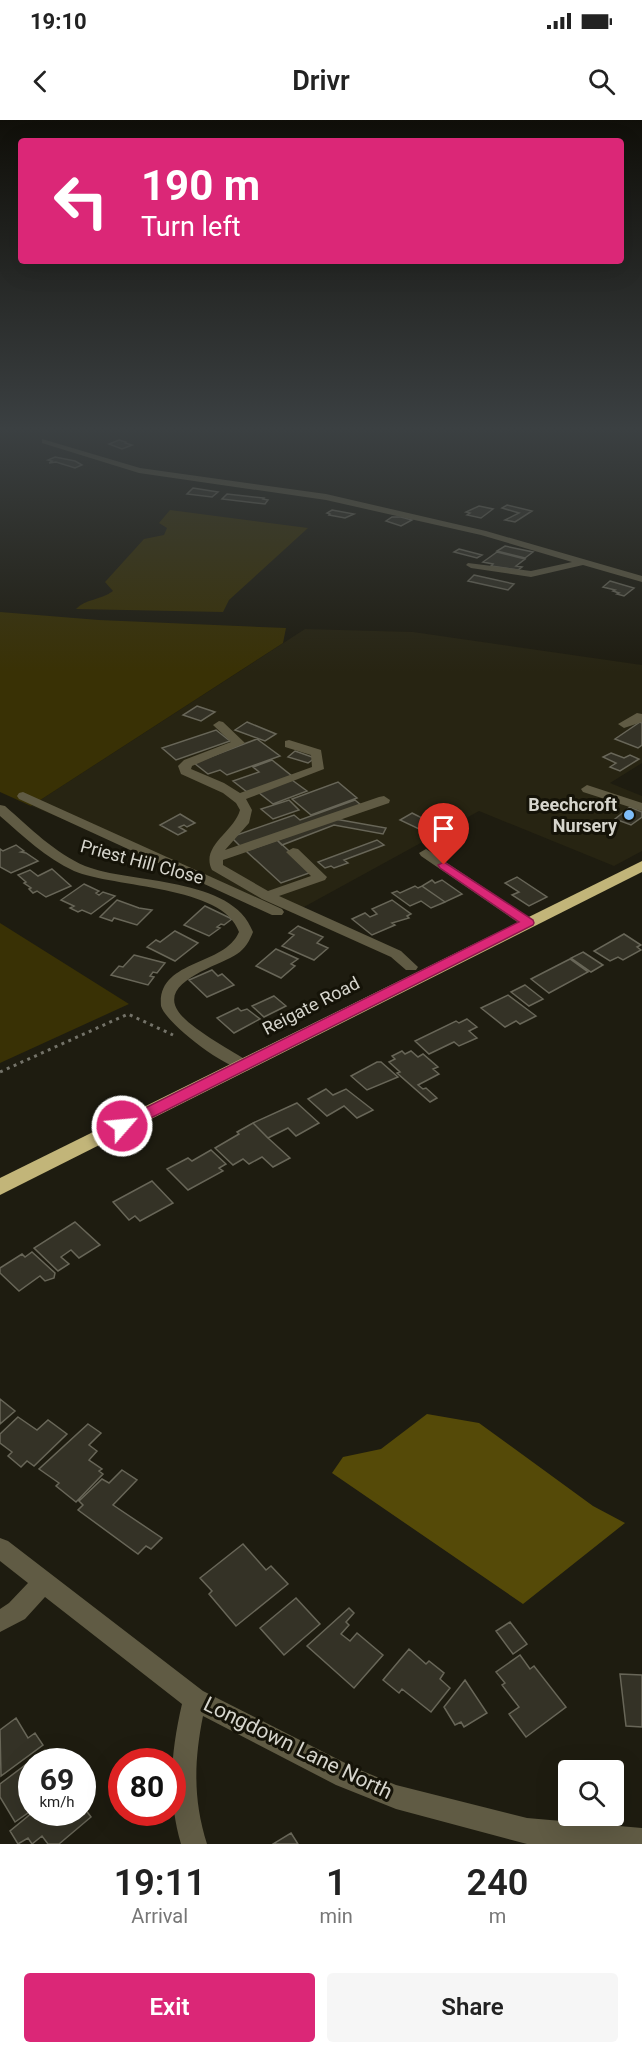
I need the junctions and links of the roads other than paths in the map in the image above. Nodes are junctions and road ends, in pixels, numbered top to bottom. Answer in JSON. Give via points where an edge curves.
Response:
{"nodes":[{"id":1,"x":385,"y":510,"type":"edge"},
{"id":2,"x":582,"y":562,"type":"junction"},
{"id":3,"x":471,"y":565,"type":"dead end"},
{"id":4,"x":642,"y":579,"type":"edge"},
{"id":5,"x":642,"y":718,"type":"edge"},
{"id":6,"x":624,"y":723,"type":"dead end"},
{"id":7,"x":219,"y":725,"type":"dead end"},
{"id":8,"x":289,"y":744,"type":"dead end"},
{"id":9,"x":587,"y":789,"type":"dead end"},
{"id":10,"x":23,"y":795,"type":"dead end"},
{"id":11,"x":240,"y":797,"type":"junction"},
{"id":12,"x":384,"y":800,"type":"dead end"},
{"id":13,"x":642,"y":807,"type":"edge"},
{"id":14,"x":0,"y":809,"type":"edge"},
{"id":15,"x":293,"y":852,"type":"dead end"},
{"id":16,"x":426,"y":853,"type":"dead end"},
{"id":17,"x":216,"y":858,"type":"junction"},
{"id":18,"x":642,"y":866,"type":"edge"},
{"id":19,"x":267,"y":896,"type":"junction"},
{"id":20,"x":528,"y":923,"type":"junction"},
{"id":21,"x":418,"y":971,"type":"junction"},
{"id":22,"x":243,"y":1066,"type":"junction"},
{"id":23,"x":0,"y":1187,"type":"edge"},
{"id":24,"x":0,"y":1548,"type":"edge"},
{"id":25,"x":43,"y":1583,"type":"junction"},
{"id":26,"x":0,"y":1621,"type":"edge"},
{"id":27,"x":195,"y":1699,"type":"junction"},
{"id":28,"x":642,"y":1840,"type":"edge"},
{"id":29,"x":194,"y":1844,"type":"edge"}],
"edges":[{"from":1,"to":2,"type":"street","via":[[483,533]]},
{"from":2,"to":3,"type":"street","via":[[531,574]]},
{"from":2,"to":4,"type":"street"},
{"from":5,"to":6,"type":"street"},
{"from":7,"to":11,"type":"street","via":[[239,743],[188,763],[185,771]]},
{"from":8,"to":11,"type":"street","via":[[317,753],[318,769]]},
{"from":9,"to":13,"type":"street"},
{"from":10,"to":21,"type":"street","via":[[391,963]]},
{"from":11,"to":17,"type":"street","via":[[246,810],[242,823],[217,850]]},
{"from":12,"to":17,"type":"street"},
{"from":14,"to":22,"type":"street","name":"Priest Hill Close","via":[[52,852],[79,868],[172,887],[223,907],[243,921],[246,932],[239,945],[183,975],[171,990],[168,1003],[169,1011],[179,1020]]},
{"from":15,"to":19,"type":"street","via":[[320,877]]},
{"from":16,"to":20,"type":"street"},
{"from":17,"to":19,"type":"street","via":[[218,867]]},
{"from":18,"to":20,"type":"highway","name":"Reigate Road"},
{"from":19,"to":21,"type":"street","via":[[396,954]]},
{"from":20,"to":21,"type":"highway","name":"Reigate Road"},
{"from":21,"to":22,"type":"highway","name":"Reigate Road"},
{"from":22,"to":23,"type":"highway","name":"Reigate Road"},
{"from":24,"to":25,"type":"street","name":"Longdown Lane North"},
{"from":25,"to":26,"type":"street","via":[[17,1611]]},
{"from":25,"to":27,"type":"street","name":"Longdown Lane North"},
{"from":27,"to":28,"type":"street","name":"Longdown Lane North","via":[[345,1776],[396,1797],[527,1831]]},
{"from":27,"to":29,"type":"street","via":[[183,1751],[182,1778]]}]}
